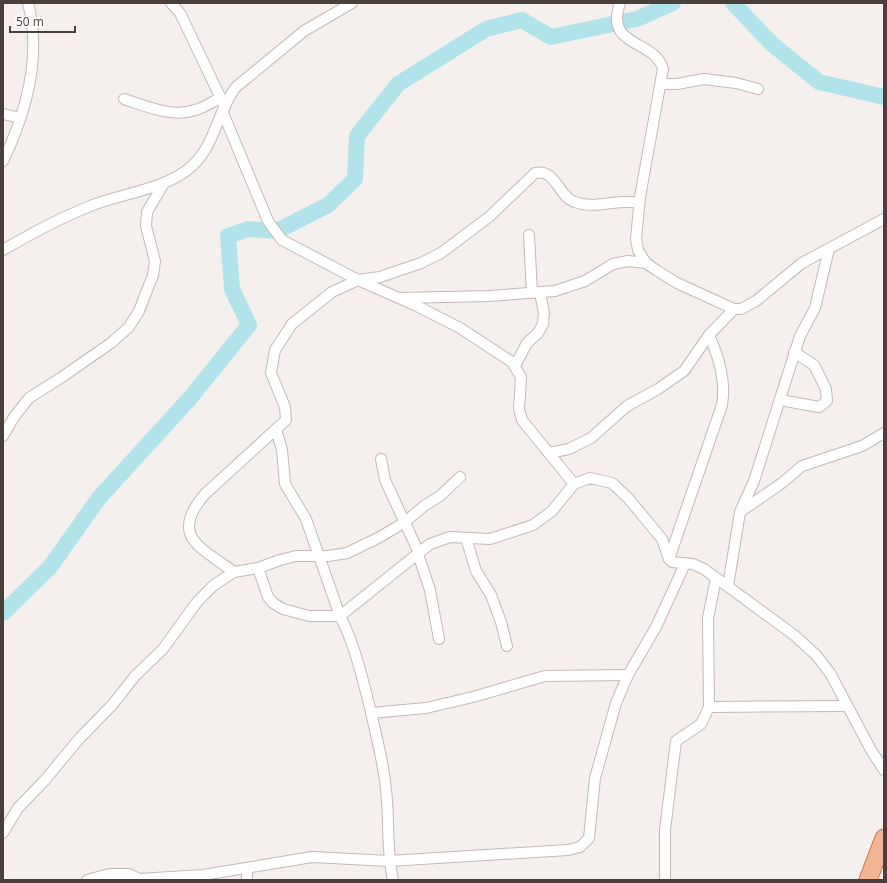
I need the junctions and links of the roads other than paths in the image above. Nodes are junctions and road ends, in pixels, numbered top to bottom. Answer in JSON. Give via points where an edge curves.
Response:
{"nodes":[{"id":1,"x":28,"y":3,"type":"edge"},
{"id":2,"x":171,"y":3,"type":"edge"},
{"id":3,"x":352,"y":3,"type":"edge"},
{"id":4,"x":620,"y":3,"type":"edge"},
{"id":5,"x":661,"y":84,"type":"junction"},
{"id":6,"x":758,"y":88,"type":"dead end"},
{"id":7,"x":124,"y":99,"type":"dead end"},
{"id":8,"x":223,"y":106,"type":"junction"},
{"id":9,"x":3,"y":114,"type":"edge"},
{"id":10,"x":20,"y":118,"type":"junction"},
{"id":11,"x":3,"y":161,"type":"edge"},
{"id":12,"x":164,"y":183,"type":"junction"},
{"id":13,"x":639,"y":203,"type":"junction"},
{"id":14,"x":884,"y":219,"type":"edge"},
{"id":15,"x":529,"y":235,"type":"dead end"},
{"id":16,"x":636,"y":239,"type":"junction"},
{"id":17,"x":829,"y":249,"type":"junction"},
{"id":18,"x":3,"y":250,"type":"edge"},
{"id":19,"x":628,"y":261,"type":"junction"},
{"id":20,"x":646,"y":263,"type":"junction"},
{"id":21,"x":358,"y":280,"type":"junction"},
{"id":22,"x":536,"y":293,"type":"junction"},
{"id":23,"x":398,"y":298,"type":"junction"},
{"id":24,"x":734,"y":309,"type":"junction"},
{"id":25,"x":709,"y":335,"type":"junction"},
{"id":26,"x":794,"y":352,"type":"junction"},
{"id":27,"x":515,"y":366,"type":"junction"},
{"id":28,"x":780,"y":400,"type":"junction"},
{"id":29,"x":276,"y":429,"type":"junction"},
{"id":30,"x":884,"y":433,"type":"edge"},
{"id":31,"x":3,"y":436,"type":"edge"},
{"id":32,"x":549,"y":453,"type":"junction"},
{"id":33,"x":381,"y":459,"type":"dead end"},
{"id":34,"x":460,"y":477,"type":"dead end"},
{"id":35,"x":574,"y":484,"type":"junction"},
{"id":36,"x":740,"y":512,"type":"junction"},
{"id":37,"x":405,"y":522,"type":"junction"},
{"id":38,"x":466,"y":538,"type":"junction"},
{"id":39,"x":419,"y":554,"type":"junction"},
{"id":40,"x":318,"y":556,"type":"junction"},
{"id":41,"x":669,"y":559,"type":"junction"},
{"id":42,"x":685,"y":564,"type":"junction"},
{"id":43,"x":258,"y":568,"type":"junction"},
{"id":44,"x":234,"y":572,"type":"junction"},
{"id":45,"x":716,"y":578,"type":"junction"},
{"id":46,"x":728,"y":586,"type":"junction"},
{"id":47,"x":340,"y":616,"type":"junction"},
{"id":48,"x":439,"y":639,"type":"dead end"},
{"id":49,"x":507,"y":646,"type":"dead end"},
{"id":50,"x":628,"y":675,"type":"junction"},
{"id":51,"x":847,"y":706,"type":"junction"},
{"id":52,"x":709,"y":707,"type":"junction"},
{"id":53,"x":371,"y":713,"type":"junction"},
{"id":54,"x":884,"y":770,"type":"edge"},
{"id":55,"x":3,"y":833,"type":"edge"},
{"id":56,"x":884,"y":838,"type":"edge"},
{"id":57,"x":389,"y":861,"type":"junction"},
{"id":58,"x":247,"y":868,"type":"junction"},
{"id":59,"x":87,"y":880,"type":"edge"},
{"id":60,"x":247,"y":880,"type":"edge"},
{"id":61,"x":393,"y":880,"type":"edge"},
{"id":62,"x":666,"y":880,"type":"edge"},
{"id":63,"x":868,"y":880,"type":"edge"}],
"edges":[{"from":1,"to":10,"type":"street","via":[[33,62],[31,86]]},
{"from":2,"to":8,"type":"street","via":[[180,13]]},
{"from":3,"to":8,"type":"street","via":[[281,48],[236,87]]},
{"from":4,"to":5,"type":"street","via":[[617,20],[620,29],[629,40],[659,60],[663,69]]},
{"from":5,"to":6,"type":"street","via":[[706,79]]},
{"from":5,"to":13,"type":"street"},
{"from":7,"to":8,"type":"street","via":[[166,112]]},
{"from":8,"to":12,"type":"street","via":[[215,133],[198,159],[183,173]]},
{"from":8,"to":21,"type":"street","via":[[268,221],[282,240]]},
{"from":9,"to":10,"type":"street"},
{"from":10,"to":11,"type":"street"},
{"from":12,"to":18,"type":"street","via":[[94,204]]},
{"from":12,"to":31,"type":"street","via":[[147,212],[146,220],[155,261],[151,282],[139,311],[128,327],[111,343],[28,398]]},
{"from":13,"to":16,"type":"street"},
{"from":13,"to":21,"type":"street","via":[[625,201],[588,205],[573,202],[548,175],[535,173],[489,218],[441,253],[380,277]]},
{"from":14,"to":17,"type":"street"},
{"from":15,"to":22,"type":"street"},
{"from":16,"to":19,"type":"street"},
{"from":16,"to":20,"type":"street","via":[[638,252]]},
{"from":17,"to":24,"type":"street","via":[[802,263],[750,304]]},
{"from":17,"to":26,"type":"street","via":[[815,308]]},
{"from":19,"to":20,"type":"street"},
{"from":19,"to":22,"type":"street","via":[[613,264],[579,284],[561,290]]},
{"from":20,"to":24,"type":"street","via":[[677,283]]},
{"from":21,"to":23,"type":"street"},
{"from":21,"to":29,"type":"street","via":[[332,292],[309,309],[292,324],[275,350],[271,373],[286,414],[283,424]]},
{"from":22,"to":23,"type":"street"},
{"from":22,"to":27,"type":"street","via":[[544,313],[543,324],[538,334],[527,343]]},
{"from":23,"to":27,"type":"street","via":[[460,328]]},
{"from":24,"to":25,"type":"street"},
{"from":25,"to":32,"type":"street","via":[[690,364],[680,373],[627,406],[591,438],[570,449]]},
{"from":25,"to":41,"type":"street","via":[[721,366],[722,405]]},
{"from":26,"to":28,"type":"street"},
{"from":26,"to":28,"type":"street","via":[[814,365],[826,390],[827,401],[819,407]]},
{"from":27,"to":32,"type":"street","via":[[521,377],[520,415]]},
{"from":28,"to":36,"type":"street","via":[[754,481]]},
{"from":29,"to":40,"type":"street","via":[[282,450],[285,484],[306,519]]},
{"from":29,"to":44,"type":"street","via":[[205,494],[195,505],[190,516],[190,532],[194,541],[205,554]]},
{"from":30,"to":36,"type":"street","via":[[862,446],[802,466]]},
{"from":32,"to":35,"type":"street"},
{"from":33,"to":37,"type":"street","via":[[385,480]]},
{"from":34,"to":37,"type":"street","via":[[440,496]]},
{"from":35,"to":38,"type":"street","via":[[552,511],[533,525],[490,539]]},
{"from":35,"to":41,"type":"street","via":[[581,479],[598,478],[612,483],[662,539]]},
{"from":36,"to":46,"type":"street"},
{"from":37,"to":39,"type":"street"},
{"from":37,"to":40,"type":"street","via":[[346,553]]},
{"from":38,"to":39,"type":"street","via":[[450,537],[435,542]]},
{"from":38,"to":49,"type":"street","via":[[476,572],[493,602]]},
{"from":39,"to":47,"type":"street"},
{"from":39,"to":48,"type":"street","via":[[430,590]]},
{"from":40,"to":43,"type":"street","via":[[296,556]]},
{"from":40,"to":47,"type":"street"},
{"from":41,"to":42,"type":"street","via":[[675,563]]},
{"from":42,"to":45,"type":"street","via":[[698,565]]},
{"from":42,"to":50,"type":"street","via":[[656,628]]},
{"from":43,"to":44,"type":"street"},
{"from":43,"to":47,"type":"street","via":[[268,597],[283,609],[309,616]]},
{"from":44,"to":55,"type":"street","via":[[214,585],[197,602],[163,649],[135,676],[113,704],[18,808]]},
{"from":45,"to":46,"type":"street"},
{"from":45,"to":52,"type":"street","via":[[708,618]]},
{"from":46,"to":51,"type":"street","via":[[816,655],[830,673]]},
{"from":47,"to":53,"type":"street","via":[[347,629]]},
{"from":50,"to":53,"type":"street","via":[[545,676],[426,708]]},
{"from":50,"to":57,"type":"street","via":[[616,703],[595,778],[591,832],[586,843],[574,850]]},
{"from":51,"to":52,"type":"street"},
{"from":51,"to":54,"type":"street"},
{"from":52,"to":62,"type":"street","via":[[701,724],[676,741],[665,830]]},
{"from":53,"to":57,"type":"street","via":[[384,769],[388,801]]},
{"from":56,"to":63,"type":"highway"},
{"from":57,"to":58,"type":"street","via":[[312,857]]},
{"from":57,"to":61,"type":"street"},
{"from":58,"to":59,"type":"street","via":[[203,875],[139,879],[129,874],[109,874]]},
{"from":58,"to":60,"type":"street"}]}
